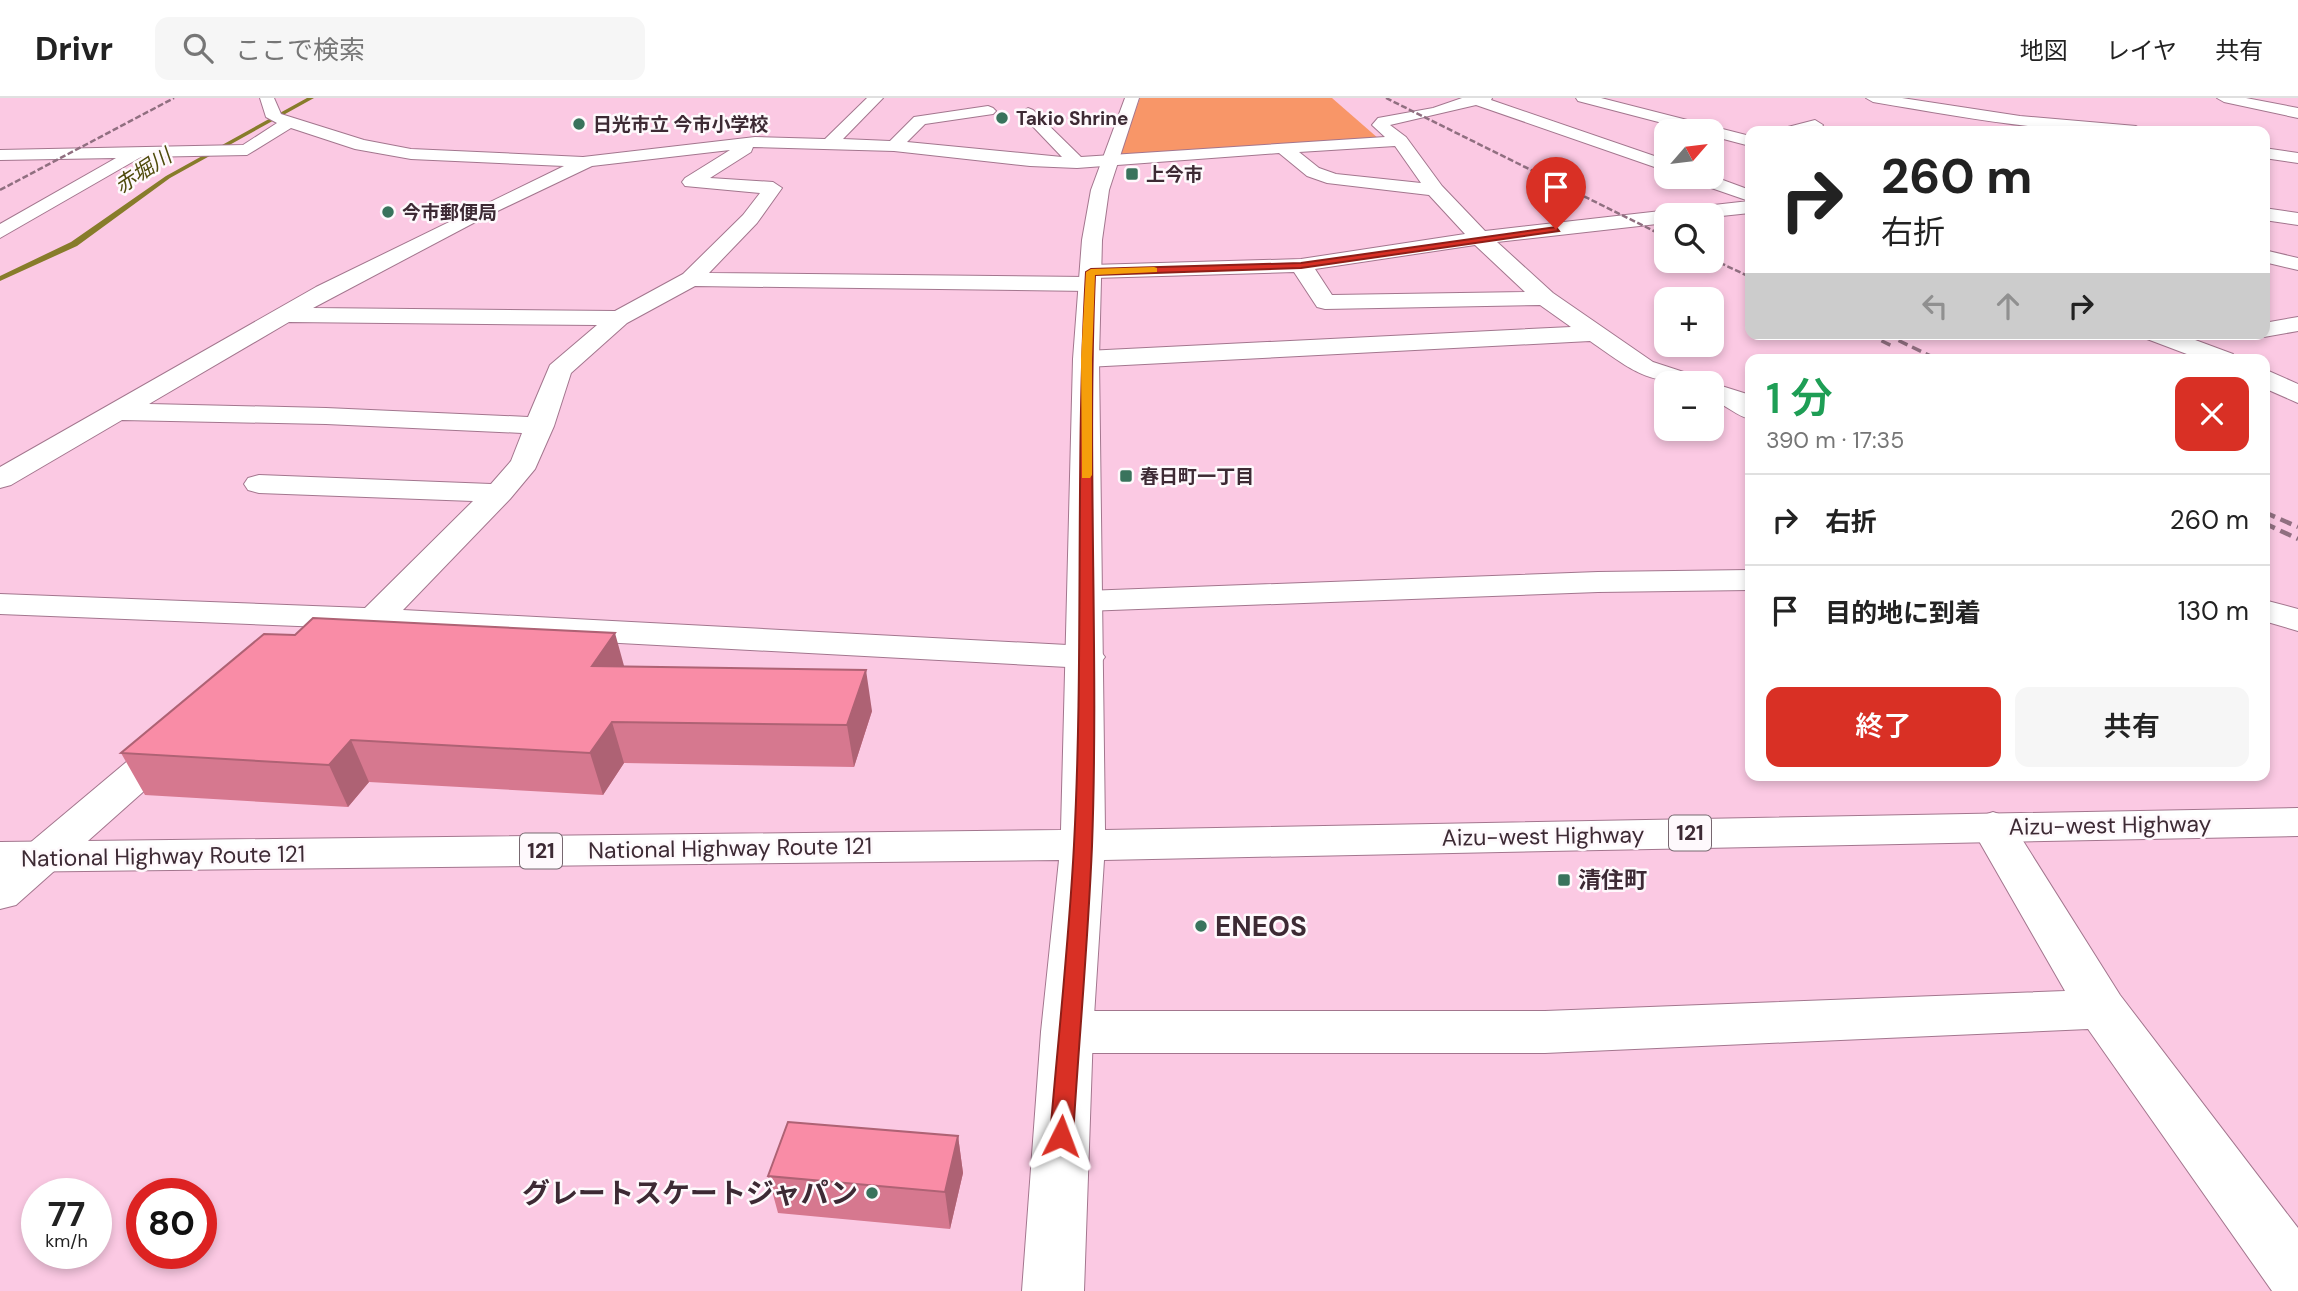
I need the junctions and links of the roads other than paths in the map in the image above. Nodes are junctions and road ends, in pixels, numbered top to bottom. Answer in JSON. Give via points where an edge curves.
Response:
{"nodes":[{"id":1,"x":267,"y":98,"type":"edge"},
{"id":2,"x":876,"y":98,"type":"edge"},
{"id":3,"x":1132,"y":98,"type":"edge"},
{"id":4,"x":1583,"y":98,"type":"edge"},
{"id":5,"x":1872,"y":98,"type":"edge"},
{"id":6,"x":2224,"y":98,"type":"edge"},
{"id":7,"x":1477,"y":99,"type":"edge"},
{"id":8,"x":988,"y":111,"type":"dead end"},
{"id":9,"x":1028,"y":113,"type":"dead end"},
{"id":10,"x":2298,"y":113,"type":"edge"},
{"id":11,"x":275,"y":120,"type":"junction"},
{"id":12,"x":2020,"y":121,"type":"junction"},
{"id":13,"x":1815,"y":125,"type":"dead end"},
{"id":14,"x":1811,"y":126,"type":"edge"},
{"id":15,"x":2004,"y":126,"type":"edge"},
{"id":16,"x":2078,"y":126,"type":"edge"},
{"id":17,"x":1745,"y":140,"type":"edge"},
{"id":18,"x":1400,"y":141,"type":"junction"},
{"id":19,"x":755,"y":142,"type":"junction"},
{"id":20,"x":829,"y":144,"type":"junction"},
{"id":21,"x":894,"y":146,"type":"junction"},
{"id":22,"x":1283,"y":148,"type":"junction"},
{"id":23,"x":138,"y":153,"type":"junction"},
{"id":24,"x":2270,"y":154,"type":"edge"},
{"id":25,"x":0,"y":155,"type":"edge"},
{"id":26,"x":2298,"y":158,"type":"edge"},
{"id":27,"x":588,"y":161,"type":"junction"},
{"id":28,"x":1110,"y":161,"type":"junction"},
{"id":29,"x":1654,"y":162,"type":"edge"},
{"id":30,"x":1077,"y":163,"type":"junction"},
{"id":31,"x":1724,"y":187,"type":"edge"},
{"id":32,"x":1435,"y":191,"type":"junction"},
{"id":33,"x":1745,"y":194,"type":"edge"},
{"id":34,"x":1745,"y":208,"type":"edge"},
{"id":35,"x":1724,"y":210,"type":"edge"},
{"id":36,"x":2270,"y":215,"type":"edge"},
{"id":37,"x":1654,"y":218,"type":"edge"},
{"id":38,"x":2298,"y":219,"type":"edge"},
{"id":39,"x":0,"y":232,"type":"edge"},
{"id":40,"x":1480,"y":238,"type":"junction"},
{"id":41,"x":2270,"y":257,"type":"edge"},
{"id":42,"x":2298,"y":264,"type":"edge"},
{"id":43,"x":1301,"y":265,"type":"junction"},
{"id":44,"x":1090,"y":278,"type":"junction"},
{"id":45,"x":691,"y":279,"type":"junction"},
{"id":46,"x":1525,"y":279,"type":"junction"},
{"id":47,"x":1314,"y":285,"type":"junction"},
{"id":48,"x":1545,"y":298,"type":"junction"},
{"id":49,"x":285,"y":315,"type":"junction"},
{"id":50,"x":619,"y":318,"type":"junction"},
{"id":51,"x":2298,"y":324,"type":"edge"},
{"id":52,"x":2270,"y":329,"type":"edge"},
{"id":53,"x":1596,"y":333,"type":"junction"},
{"id":54,"x":2174,"y":340,"type":"edge"},
{"id":55,"x":2224,"y":348,"type":"edge"},
{"id":56,"x":1086,"y":359,"type":"junction"},
{"id":57,"x":1656,"y":371,"type":"edge"},
{"id":58,"x":2270,"y":380,"type":"edge"},
{"id":59,"x":1724,"y":395,"type":"edge"},
{"id":60,"x":2298,"y":395,"type":"edge"},
{"id":61,"x":1745,"y":406,"type":"edge"},
{"id":62,"x":117,"y":412,"type":"junction"},
{"id":63,"x":540,"y":426,"type":"junction"},
{"id":64,"x":0,"y":479,"type":"edge"},
{"id":65,"x":259,"y":484,"type":"dead end"},
{"id":66,"x":499,"y":493,"type":"junction"},
{"id":67,"x":1745,"y":580,"type":"edge"},
{"id":68,"x":1085,"y":601,"type":"junction"},
{"id":69,"x":0,"y":604,"type":"edge"},
{"id":70,"x":323,"y":616,"type":"junction"},
{"id":71,"x":374,"y":619,"type":"junction"},
{"id":72,"x":281,"y":652,"type":"edge"},
{"id":73,"x":1086,"y":657,"type":"junction"},
{"id":74,"x":208,"y":714,"type":"edge"},
{"id":75,"x":2298,"y":822,"type":"edge"},
{"id":76,"x":1993,"y":827,"type":"junction"},
{"id":77,"x":1083,"y":845,"type":"junction"},
{"id":78,"x":20,"y":857,"type":"edge"},
{"id":79,"x":0,"y":893,"type":"edge"},
{"id":80,"x":2102,"y":1009,"type":"junction"},
{"id":81,"x":1067,"y":1032,"type":"junction"},
{"id":82,"x":2298,"y":1278,"type":"edge"},
{"id":83,"x":1053,"y":1291,"type":"edge"}],
"edges":[{"from":1,"to":11,"type":"main road"},
{"from":2,"to":20,"type":"main road"},
{"from":3,"to":28,"type":"main road"},
{"from":4,"to":17,"type":"main road"},
{"from":5,"to":12,"type":"main road"},
{"from":6,"to":10,"type":"main road"},
{"from":7,"to":18,"type":"main road","via":[[1380,125]]},
{"from":7,"to":29,"type":"main road"},
{"from":8,"to":21,"type":"main road","via":[[920,120]]},
{"from":9,"to":30,"type":"main road"},
{"from":11,"to":23,"type":"main road","via":[[247,150],[229,143]]},
{"from":11,"to":27,"type":"main road","via":[[361,145],[411,153]]},
{"from":12,"to":15,"type":"main road"},
{"from":12,"to":16,"type":"main road"},
{"from":13,"to":14,"type":"main road"},
{"from":18,"to":22,"type":"main road"},
{"from":18,"to":32,"type":"main road"},
{"from":19,"to":20,"type":"main road"},
{"from":19,"to":27,"type":"main road"},
{"from":19,"to":45,"type":"main road","via":[[691,182],[773,188],[750,219]]},
{"from":20,"to":21,"type":"main road"},
{"from":21,"to":30,"type":"main road"},
{"from":22,"to":28,"type":"main road"},
{"from":22,"to":32,"type":"main road","via":[[1313,172],[1333,179]]},
{"from":23,"to":25,"type":"main road"},
{"from":23,"to":39,"type":"main road"},
{"from":24,"to":26,"type":"main road"},
{"from":27,"to":49,"type":"main road"},
{"from":28,"to":30,"type":"main road"},
{"from":28,"to":44,"type":"main road","via":[[1100,190]]},
{"from":31,"to":33,"type":"main road"},
{"from":32,"to":40,"type":"main road"},
{"from":34,"to":35,"type":"main road"},
{"from":36,"to":38,"type":"main road"},
{"from":37,"to":40,"type":"main road"},
{"from":40,"to":43,"type":"main road"},
{"from":40,"to":46,"type":"main road"},
{"from":41,"to":42,"type":"main road"},
{"from":43,"to":44,"type":"main road"},
{"from":43,"to":47,"type":"main road"},
{"from":44,"to":45,"type":"main road"},
{"from":44,"to":56,"type":"main road"},
{"from":45,"to":50,"type":"main road"},
{"from":46,"to":47,"type":"main road"},
{"from":46,"to":48,"type":"main road"},
{"from":47,"to":48,"type":"main road","via":[[1325,302]]},
{"from":48,"to":53,"type":"main road"},
{"from":49,"to":50,"type":"main road"},
{"from":49,"to":62,"type":"main road"},
{"from":50,"to":63,"type":"main road","via":[[559,370]]},
{"from":51,"to":52,"type":"main road"},
{"from":53,"to":56,"type":"main road"},
{"from":53,"to":57,"type":"main road"},
{"from":54,"to":55,"type":"main road"},
{"from":56,"to":68,"type":"main road"},
{"from":58,"to":60,"type":"main road"},
{"from":59,"to":61,"type":"main road"},
{"from":62,"to":63,"type":"main road"},
{"from":62,"to":64,"type":"main road"},
{"from":63,"to":66,"type":"main road","via":[[525,463]]},
{"from":65,"to":66,"type":"main road"},
{"from":66,"to":71,"type":"main road"},
{"from":67,"to":68,"type":"main road"},
{"from":68,"to":73,"type":"main road"},
{"from":69,"to":70,"type":"main road"},
{"from":70,"to":71,"type":"main road"},
{"from":70,"to":72,"type":"main road"},
{"from":71,"to":73,"type":"main road"},
{"from":73,"to":77,"type":"main road"},
{"from":74,"to":78,"type":"main road"},
{"from":75,"to":76,"type":"main road","name":"Aizu-west Highway","number":"121"},
{"from":76,"to":77,"type":"main road","name":"Aizu-west Highway","number":"121"},
{"from":76,"to":80,"type":"main road"},
{"from":77,"to":78,"type":"main road","name":"National Highway Route 121","number":"121"},
{"from":77,"to":81,"type":"main road"},
{"from":78,"to":79,"type":"main road"},
{"from":80,"to":81,"type":"main road","via":[[1545,1032]]},
{"from":80,"to":82,"type":"main road"},
{"from":81,"to":83,"type":"main road"}]}
